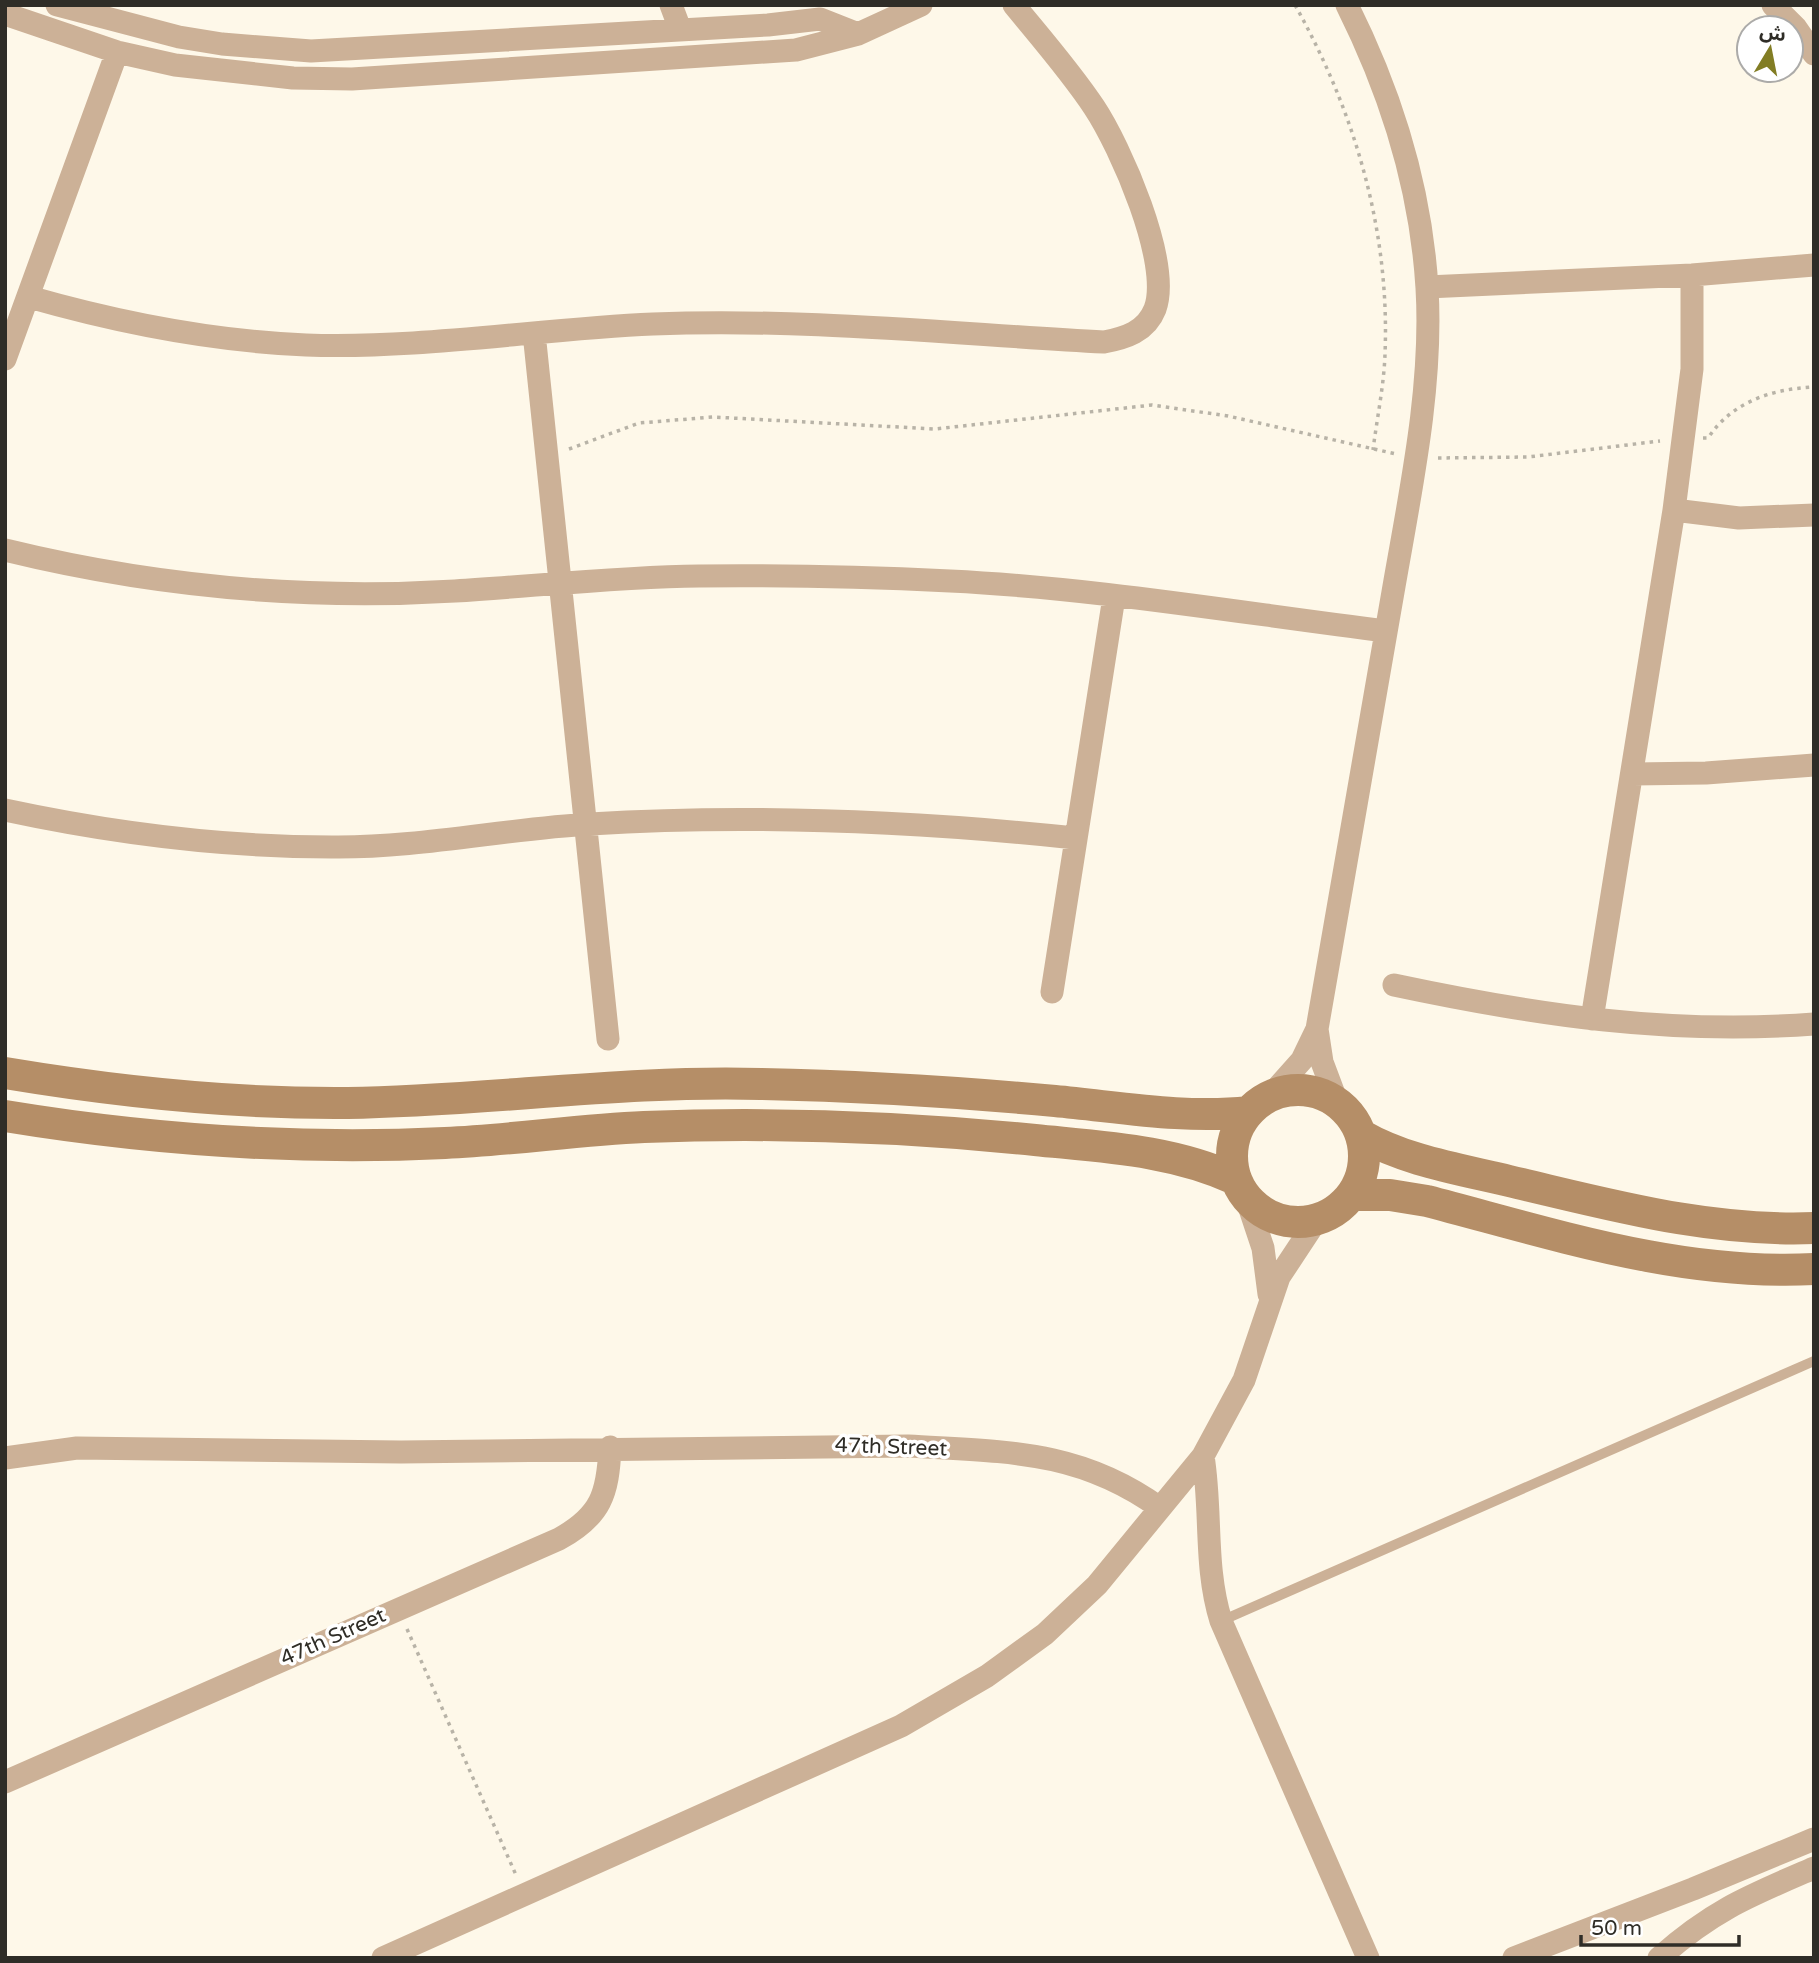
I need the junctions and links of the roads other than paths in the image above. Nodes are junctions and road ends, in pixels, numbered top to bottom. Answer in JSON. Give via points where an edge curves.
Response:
{"nodes":[{"id":1,"x":57,"y":5,"type":"edge"},
{"id":2,"x":671,"y":5,"type":"edge"},
{"id":3,"x":1014,"y":5,"type":"edge"},
{"id":4,"x":1347,"y":5,"type":"edge"},
{"id":5,"x":1773,"y":5,"type":"edge"},
{"id":6,"x":912,"y":8,"type":"edge"},
{"id":7,"x":5,"y":14,"type":"edge"},
{"id":8,"x":1790,"y":14,"type":"edge"},
{"id":9,"x":1805,"y":22,"type":"edge"},
{"id":10,"x":680,"y":29,"type":"junction"},
{"id":11,"x":858,"y":34,"type":"junction"},
{"id":12,"x":117,"y":52,"type":"junction"},
{"id":13,"x":1814,"y":54,"type":"edge"},
{"id":14,"x":1814,"y":265,"type":"edge"},
{"id":15,"x":1692,"y":275,"type":"junction"},
{"id":16,"x":1427,"y":287,"type":"junction"},
{"id":17,"x":29,"y":297,"type":"junction"},
{"id":18,"x":534,"y":333,"type":"junction"},
{"id":19,"x":5,"y":359,"type":"edge"},
{"id":20,"x":1674,"y":510,"type":"junction"},
{"id":21,"x":1814,"y":515,"type":"edge"},
{"id":22,"x":5,"y":550,"type":"edge"},
{"id":23,"x":561,"y":581,"type":"junction"},
{"id":24,"x":1114,"y":597,"type":"junction"},
{"id":25,"x":1386,"y":631,"type":"junction"},
{"id":26,"x":1814,"y":765,"type":"edge"},
{"id":27,"x":1633,"y":774,"type":"junction"},
{"id":28,"x":5,"y":810,"type":"edge"},
{"id":29,"x":587,"y":824,"type":"junction"},
{"id":30,"x":1076,"y":838,"type":"junction"},
{"id":31,"x":1394,"y":985,"type":"dead end"},
{"id":32,"x":1052,"y":992,"type":"dead end"},
{"id":33,"x":1592,"y":1019,"type":"junction"},
{"id":34,"x":1814,"y":1024,"type":"edge"},
{"id":35,"x":1317,"y":1029,"type":"junction"},
{"id":36,"x":608,"y":1039,"type":"dead end"},
{"id":37,"x":5,"y":1073,"type":"edge"},
{"id":38,"x":1337,"y":1102,"type":"junction"},
{"id":39,"x":1260,"y":1104,"type":"junction"},
{"id":40,"x":5,"y":1116,"type":"edge"},
{"id":41,"x":1362,"y":1135,"type":"junction"},
{"id":42,"x":1241,"y":1189,"type":"junction"},
{"id":43,"x":1353,"y":1195,"type":"junction"},
{"id":44,"x":1316,"y":1221,"type":"junction"},
{"id":45,"x":1814,"y":1228,"type":"edge"},
{"id":46,"x":1814,"y":1269,"type":"edge"},
{"id":47,"x":1269,"y":1298,"type":"junction"},
{"id":48,"x":1814,"y":1361,"type":"edge"},
{"id":49,"x":610,"y":1447,"type":"junction"},
{"id":50,"x":1203,"y":1456,"type":"junction"},
{"id":51,"x":5,"y":1458,"type":"edge"},
{"id":52,"x":1160,"y":1508,"type":"junction"},
{"id":53,"x":1221,"y":1621,"type":"junction"},
{"id":54,"x":5,"y":1782,"type":"edge"},
{"id":55,"x":1814,"y":1839,"type":"edge"},
{"id":56,"x":1814,"y":1868,"type":"edge"},
{"id":57,"x":383,"y":1958,"type":"edge"},
{"id":58,"x":1368,"y":1958,"type":"edge"},
{"id":59,"x":1514,"y":1958,"type":"edge"},
{"id":60,"x":1659,"y":1958,"type":"edge"}],
"edges":[{"from":1,"to":10,"type":"street","via":[[179,37],[311,51]]},
{"from":2,"to":10,"type":"street"},
{"from":3,"to":18,"type":"street","via":[[1095,108],[1134,185],[1147,226],[1157,290],[1155,308],[1144,326],[1127,338],[1104,342],[759,324],[653,324]]},
{"from":4,"to":16,"type":"street","via":[[1398,130],[1418,213]]},
{"from":5,"to":8,"type":"street"},
{"from":6,"to":11,"type":"street"},
{"from":7,"to":12,"type":"street"},
{"from":9,"to":13,"type":"street"},
{"from":10,"to":11,"type":"street","via":[[820,19]]},
{"from":11,"to":12,"type":"street","via":[[825,45],[769,53],[352,79],[234,74]]},
{"from":12,"to":17,"type":"street"},
{"from":14,"to":15,"type":"street"},
{"from":15,"to":16,"type":"street"},
{"from":15,"to":20,"type":"street","via":[[1693,343]]},
{"from":16,"to":25,"type":"street","via":[[1414,458]]},
{"from":17,"to":18,"type":"street","via":[[113,321],[212,337],[307,345]]},
{"from":17,"to":19,"type":"street"},
{"from":18,"to":23,"type":"street"},
{"from":20,"to":21,"type":"street","via":[[1739,518]]},
{"from":20,"to":27,"type":"street"},
{"from":22,"to":23,"type":"street","via":[[130,576],[233,588],[338,593],[453,591]]},
{"from":23,"to":24,"type":"street","via":[[698,576],[951,581]]},
{"from":23,"to":29,"type":"street"},
{"from":24,"to":25,"type":"street"},
{"from":24,"to":30,"type":"street"},
{"from":25,"to":35,"type":"street"},
{"from":26,"to":27,"type":"street","via":[[1706,774]]},
{"from":27,"to":33,"type":"street"},
{"from":28,"to":29,"type":"street","via":[[80,826],[333,848]]},
{"from":29,"to":30,"type":"street","via":[[808,818]]},
{"from":29,"to":36,"type":"street"},
{"from":30,"to":32,"type":"street"},
{"from":31,"to":33,"type":"street"},
{"from":33,"to":34,"type":"street","via":[[1675,1028]]},
{"from":35,"to":38,"type":"street","via":[[1322,1062]]},
{"from":35,"to":39,"type":"street","via":[[1302,1060]]},
{"from":37,"to":39,"type":"street","via":[[134,1091],[277,1102],[363,1102],[732,1083],[919,1089],[1180,1115]]},
{"from":38,"to":39,"type":"street","via":[[1298,1090]]},
{"from":38,"to":41,"type":"street"},
{"from":39,"to":42,"type":"street","via":[[1233,1143]]},
{"from":40,"to":42,"type":"street","via":[[127,1133],[310,1145],[445,1143],[642,1127],[916,1131],[1152,1153],[1195,1163]]},
{"from":41,"to":43,"type":"street","via":[[1365,1164]]},
{"from":41,"to":45,"type":"street","via":[[1413,1158],[1668,1219]]},
{"from":42,"to":44,"type":"street","via":[[1259,1210],[1279,1220]]},
{"from":42,"to":47,"type":"street","via":[[1263,1248]]},
{"from":43,"to":44,"type":"street","via":[[1338,1210]]},
{"from":43,"to":46,"type":"street","via":[[1427,1201],[1655,1259],[1746,1270]]},
{"from":44,"to":47,"type":"street"},
{"from":47,"to":50,"type":"street","via":[[1244,1380]]},
{"from":48,"to":53,"type":"lane"},
{"from":49,"to":51,"type":"street","name":"47th Street","via":[[401,1452],[77,1448]]},
{"from":49,"to":52,"type":"street","name":"47th Street","via":[[896,1445],[986,1451],[1079,1465],[1109,1476]]},
{"from":49,"to":54,"type":"street","name":"47th Street","via":[[605,1493],[575,1531]]},
{"from":50,"to":52,"type":"street"},
{"from":50,"to":53,"type":"street","via":[[1210,1567]]},
{"from":52,"to":57,"type":"street","via":[[1097,1585],[1045,1634],[929,1712]]},
{"from":53,"to":58,"type":"street"},
{"from":55,"to":59,"type":"street"},
{"from":56,"to":60,"type":"street","via":[[1727,1906]]}]}
